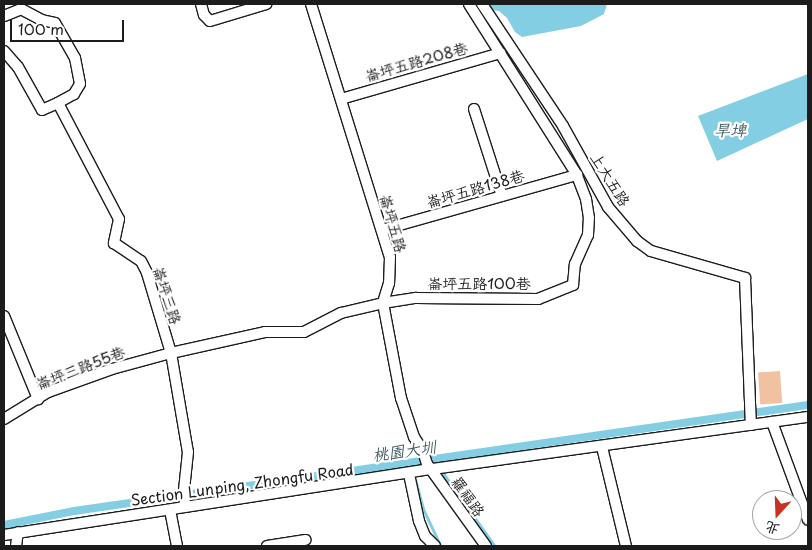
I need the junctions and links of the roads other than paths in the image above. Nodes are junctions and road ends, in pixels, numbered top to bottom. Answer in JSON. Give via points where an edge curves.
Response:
{"nodes":[{"id":1,"x":201,"y":4,"type":"edge"},
{"id":2,"x":266,"y":4,"type":"edge"},
{"id":3,"x":311,"y":4,"type":"edge"},
{"id":4,"x":469,"y":4,"type":"edge"},
{"id":5,"x":482,"y":4,"type":"edge"},
{"id":6,"x":4,"y":16,"type":"edge"},
{"id":7,"x":4,"y":51,"type":"edge"},
{"id":8,"x":500,"y":53,"type":"junction"},
{"id":9,"x":341,"y":99,"type":"junction"},
{"id":10,"x":58,"y":103,"type":"junction"},
{"id":11,"x":474,"y":109,"type":"dead end"},
{"id":12,"x":577,"y":175,"type":"junction"},
{"id":13,"x":502,"y":196,"type":"junction"},
{"id":14,"x":382,"y":230,"type":"junction"},
{"id":15,"x":383,"y":302,"type":"junction"},
{"id":16,"x":4,"y":316,"type":"edge"},
{"id":17,"x":170,"y":353,"type":"junction"},
{"id":18,"x":38,"y":398,"type":"junction"},
{"id":19,"x":808,"y":417,"type":"edge"},
{"id":20,"x":4,"y":419,"type":"edge"},
{"id":21,"x":772,"y":422,"type":"junction"},
{"id":22,"x":751,"y":423,"type":"junction"},
{"id":23,"x":602,"y":447,"type":"junction"},
{"id":24,"x":423,"y":451,"type":"joint"},
{"id":25,"x":430,"y":467,"type":"junction"},
{"id":26,"x":409,"y":474,"type":"junction"},
{"id":27,"x":184,"y":506,"type":"junction"},
{"id":28,"x":170,"y":510,"type":"junction"},
{"id":29,"x":808,"y":520,"type":"edge"},
{"id":30,"x":18,"y":532,"type":"junction"},
{"id":31,"x":4,"y":535,"type":"edge"},
{"id":32,"x":306,"y":540,"type":"dead end"},
{"id":33,"x":16,"y":546,"type":"edge"},
{"id":34,"x":177,"y":546,"type":"edge"},
{"id":35,"x":267,"y":546,"type":"edge"},
{"id":36,"x":435,"y":546,"type":"edge"},
{"id":37,"x":486,"y":546,"type":"edge"},
{"id":38,"x":626,"y":546,"type":"edge"}],
"edges":[{"from":1,"to":2,"type":"street","via":[[210,21]]},
{"from":3,"to":9,"type":"street","name":"崙坪五路"},
{"from":4,"to":8,"type":"street"},
{"from":5,"to":22,"type":"street","name":"上大五路","via":[[563,126],[608,207],[637,241],[652,251],[745,278]]},
{"from":6,"to":10,"type":"street","via":[[21,9],[42,20],[55,22],[75,58],[80,84],[74,94]]},
{"from":7,"to":10,"type":"street","via":[[18,67],[42,110]]},
{"from":8,"to":9,"type":"street","name":"崙坪五路208巷"},
{"from":8,"to":12,"type":"street"},
{"from":9,"to":14,"type":"street","name":"崙坪五路"},
{"from":10,"to":17,"type":"street","name":"崙坪三路","via":[[119,219],[114,243],[141,260],[147,273]]},
{"from":11,"to":13,"type":"street"},
{"from":12,"to":13,"type":"street","name":"崙坪五路138巷"},
{"from":12,"to":15,"type":"street","name":"崙坪五路100巷","via":[[589,218],[588,235],[575,264],[573,285],[538,298],[416,298]]},
{"from":13,"to":14,"type":"street","name":"崙坪五路138巷"},
{"from":14,"to":15,"type":"street","name":"崙坪五路","via":[[390,257],[389,283]]},
{"from":15,"to":17,"type":"street","name":"崙坪三路55巷","via":[[340,313],[304,332],[265,332]]},
{"from":15,"to":24,"type":"street","name":"崙坪五路","via":[[401,398],[414,437]]},
{"from":16,"to":18,"type":"street"},
{"from":17,"to":18,"type":"street","name":"崙坪三路55巷","via":[[112,369]]},
{"from":17,"to":27,"type":"street","name":"崙坪三路","via":[[188,452]]},
{"from":18,"to":20,"type":"street","name":"崙坪三路55巷"},
{"from":19,"to":21,"type":"street","name":"Section Lunping, Zhongfu Road"},
{"from":21,"to":22,"type":"street","name":"Section Lunping, Zhongfu Road"},
{"from":21,"to":29,"type":"street"},
{"from":22,"to":23,"type":"street","name":"Section Lunping, Zhongfu Road"},
{"from":23,"to":25,"type":"street","name":"Section Lunping, Zhongfu Road"},
{"from":23,"to":38,"type":"street"},
{"from":24,"to":25,"type":"street","name":"羅福路"},
{"from":25,"to":26,"type":"street","name":"Section Lunping, Zhongfu Road"},
{"from":25,"to":37,"type":"street","name":"羅福路"},
{"from":26,"to":27,"type":"street","name":"Section Lunping, Zhongfu Road"},
{"from":26,"to":36,"type":"street","via":[[418,521]]},
{"from":27,"to":28,"type":"street","name":"Section Lunping, Zhongfu Road"},
{"from":28,"to":30,"type":"street","name":"Section Lunping, Zhongfu Road"},
{"from":28,"to":34,"type":"street"},
{"from":30,"to":31,"type":"street","name":"Section Lunping, Zhongfu Road"},
{"from":30,"to":33,"type":"street"},
{"from":32,"to":35,"type":"street"}]}
